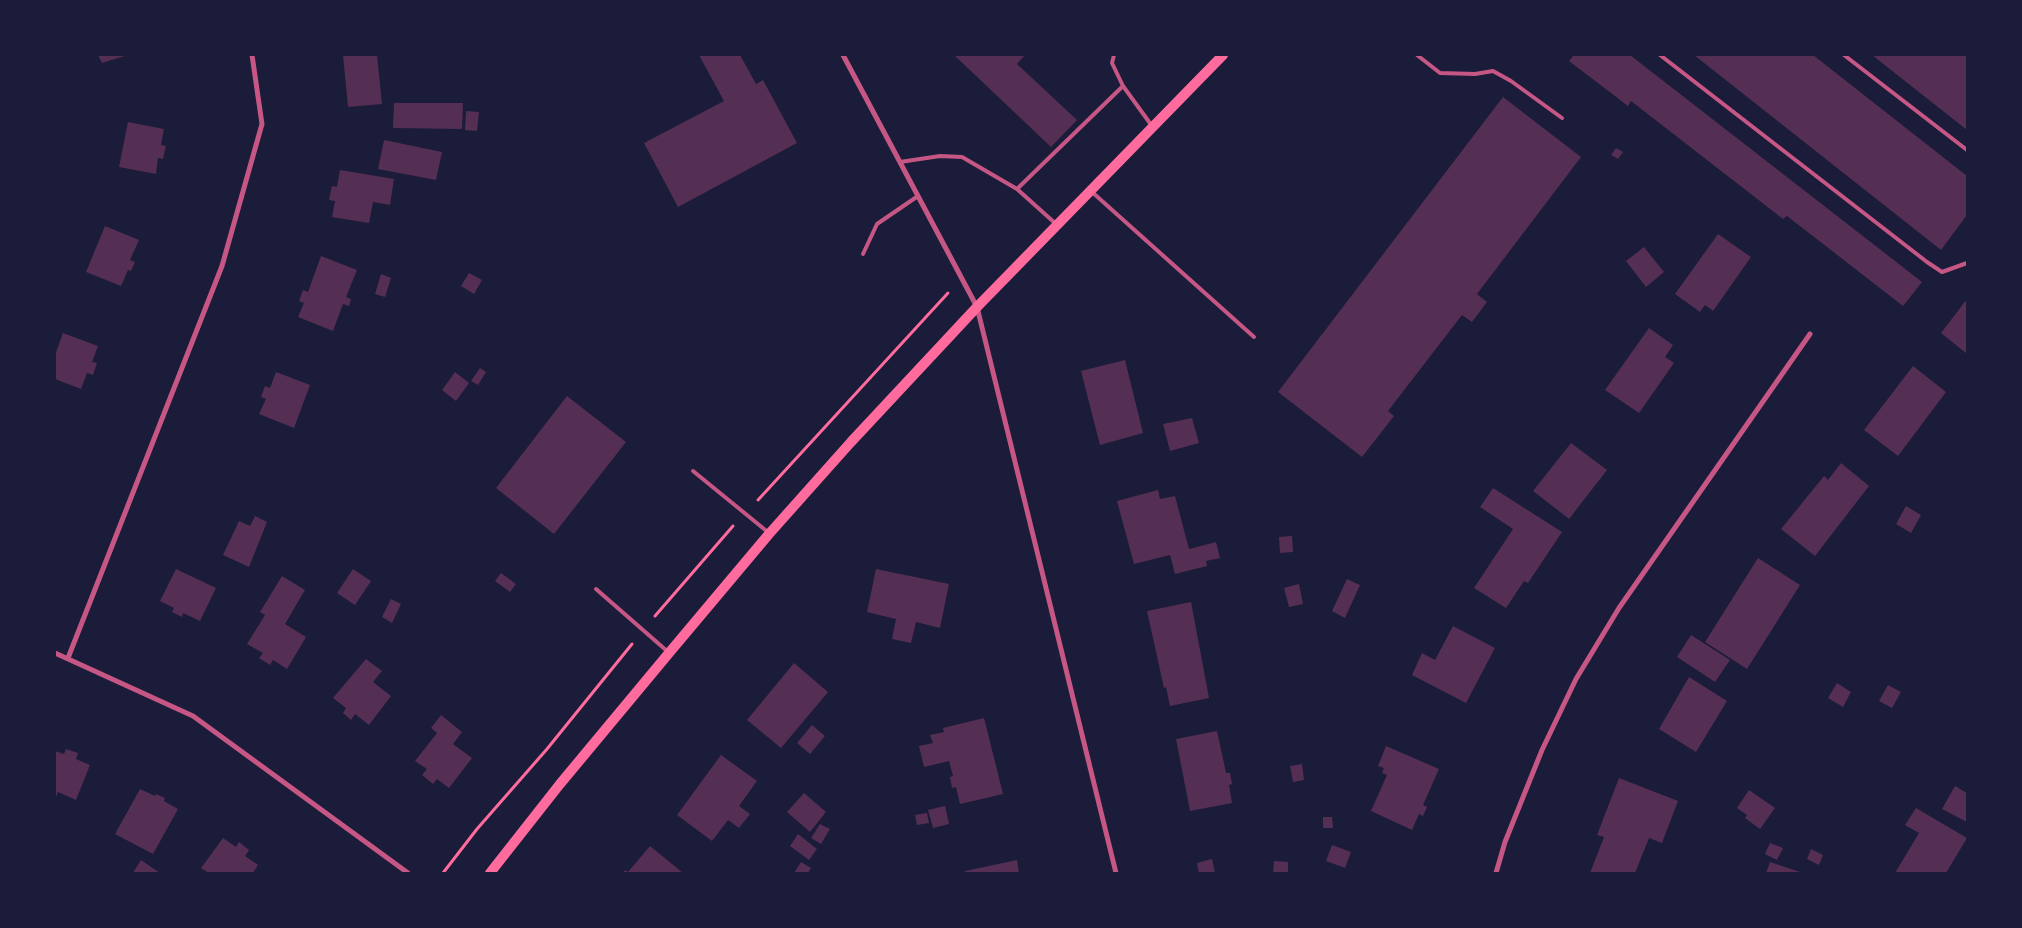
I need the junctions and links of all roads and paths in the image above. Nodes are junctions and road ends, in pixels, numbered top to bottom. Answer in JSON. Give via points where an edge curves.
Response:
{"nodes":[{"id":1,"x":252,"y":55,"type":"edge"},
{"id":2,"x":844,"y":55,"type":"edge"},
{"id":3,"x":1114,"y":55,"type":"edge"},
{"id":4,"x":1223,"y":55,"type":"edge"},
{"id":5,"x":1417,"y":55,"type":"edge"},
{"id":6,"x":1660,"y":55,"type":"edge"},
{"id":7,"x":1844,"y":55,"type":"edge"},
{"id":8,"x":1123,"y":86,"type":"junction"},
{"id":9,"x":1562,"y":118,"type":"dead end"},
{"id":10,"x":1153,"y":127,"type":"junction"},
{"id":11,"x":1967,"y":150,"type":"edge"},
{"id":12,"x":900,"y":162,"type":"junction"},
{"id":13,"x":1017,"y":189,"type":"junction"},
{"id":14,"x":1091,"y":190,"type":"junction"},
{"id":15,"x":918,"y":196,"type":"junction"},
{"id":16,"x":1057,"y":225,"type":"junction"},
{"id":17,"x":863,"y":254,"type":"dead end"},
{"id":18,"x":1967,"y":263,"type":"edge"},
{"id":19,"x":962,"y":279,"type":"junction"},
{"id":20,"x":977,"y":307,"type":"junction"},
{"id":21,"x":1810,"y":334,"type":"dead end"},
{"id":22,"x":1254,"y":337,"type":"dead end"},
{"id":23,"x":693,"y":471,"type":"dead end"},
{"id":24,"x":745,"y":514,"type":"junction"},
{"id":25,"x":769,"y":534,"type":"junction"},
{"id":26,"x":596,"y":588,"type":"dead end"},
{"id":27,"x":643,"y":630,"type":"junction"},
{"id":28,"x":669,"y":653,"type":"junction"},
{"id":29,"x":55,"y":654,"type":"edge"},
{"id":30,"x":68,"y":658,"type":"junction"},
{"id":31,"x":408,"y":873,"type":"edge"},
{"id":32,"x":443,"y":873,"type":"edge"},
{"id":33,"x":490,"y":873,"type":"edge"},
{"id":34,"x":1116,"y":873,"type":"edge"},
{"id":35,"x":1496,"y":873,"type":"edge"}],
"edges":[{"from":1,"to":30,"type":"street","via":[[262,124],[222,266]]},
{"from":2,"to":12,"type":"street"},
{"from":3,"to":8,"type":"lane","via":[[1112,63]]},
{"from":4,"to":10,"type":"main road"},
{"from":5,"to":9,"type":"lane","via":[[1440,73],[1493,71]]},
{"from":6,"to":18,"type":"lane","via":[[1934,267],[1942,272]]},
{"from":7,"to":11,"type":"lane"},
{"from":8,"to":10,"type":"lane"},
{"from":8,"to":13,"type":"lane"},
{"from":10,"to":14,"type":"main road"},
{"from":12,"to":13,"type":"lane","via":[[940,156],[962,157]]},
{"from":12,"to":15,"type":"street"},
{"from":13,"to":16,"type":"lane"},
{"from":14,"to":16,"type":"main road"},
{"from":14,"to":22,"type":"lane"},
{"from":15,"to":17,"type":"lane","via":[[877,224]]},
{"from":15,"to":19,"type":"street"},
{"from":16,"to":20,"type":"main road"},
{"from":19,"to":20,"type":"street"},
{"from":19,"to":24,"type":"path"},
{"from":20,"to":25,"type":"main road"},
{"from":20,"to":34,"type":"street"},
{"from":21,"to":35,"type":"street","via":[[1619,608],[1576,679],[1534,769]]},
{"from":23,"to":24,"type":"lane"},
{"from":24,"to":25,"type":"lane"},
{"from":24,"to":27,"type":"path"},
{"from":25,"to":28,"type":"main road"},
{"from":26,"to":27,"type":"lane"},
{"from":27,"to":28,"type":"lane"},
{"from":27,"to":32,"type":"path"},
{"from":28,"to":33,"type":"main road"},
{"from":29,"to":30,"type":"street"},
{"from":30,"to":31,"type":"street","via":[[193,716]]}]}
